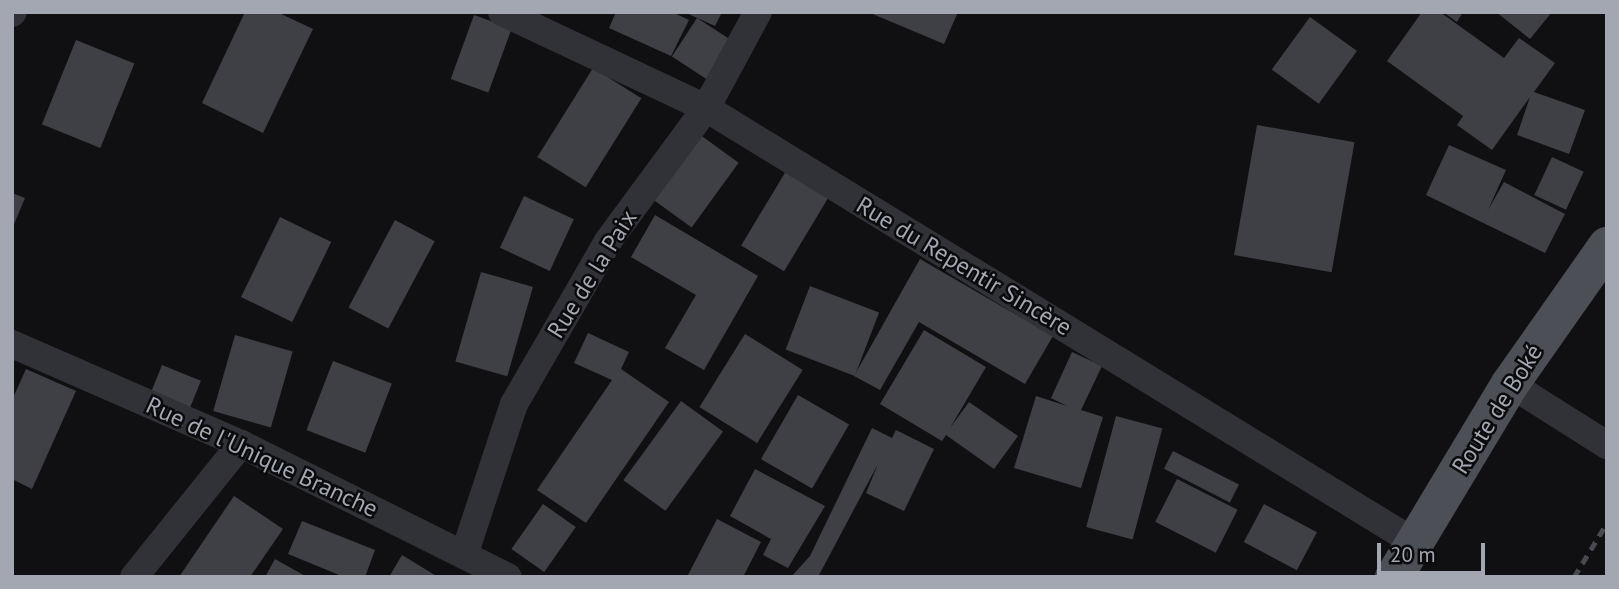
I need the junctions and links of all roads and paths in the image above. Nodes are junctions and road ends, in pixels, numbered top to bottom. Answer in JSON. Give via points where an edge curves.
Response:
{"nodes":[{"id":1,"x":502,"y":12,"type":"edge"},
{"id":2,"x":758,"y":12,"type":"edge"},
{"id":3,"x":706,"y":108,"type":"junction"},
{"id":4,"x":1607,"y":246,"type":"edge"},
{"id":5,"x":12,"y":344,"type":"edge"},
{"id":6,"x":1510,"y":384,"type":"junction"},
{"id":7,"x":241,"y":444,"type":"junction"},
{"id":8,"x":1607,"y":444,"type":"edge"},
{"id":9,"x":1414,"y":542,"type":"junction"},
{"id":10,"x":464,"y":555,"type":"junction"},
{"id":11,"x":134,"y":577,"type":"edge"},
{"id":12,"x":508,"y":577,"type":"edge"},
{"id":13,"x":1394,"y":577,"type":"edge"}],
"edges":[{"from":1,"to":3,"type":"street","name":"Rue du Repentir Sincère"},
{"from":2,"to":3,"type":"street","name":"Rue de la Paix"},
{"from":3,"to":9,"type":"street","name":"Rue du Repentir Sincère"},
{"from":3,"to":10,"type":"street","name":"Rue de la Paix","via":[[608,241],[514,404]]},
{"from":4,"to":6,"type":"main road","name":"Route de Boké"},
{"from":5,"to":7,"type":"street","name":"Rue de l'Unique Branche"},
{"from":6,"to":8,"type":"street"},
{"from":6,"to":9,"type":"main road","name":"Route de Boké"},
{"from":7,"to":10,"type":"street","name":"Rue de l'Unique Branche"},
{"from":7,"to":11,"type":"street"},
{"from":9,"to":13,"type":"main road","name":"Route de Boké"},
{"from":10,"to":12,"type":"street","name":"Rue de l'Unique Branche"}]}
